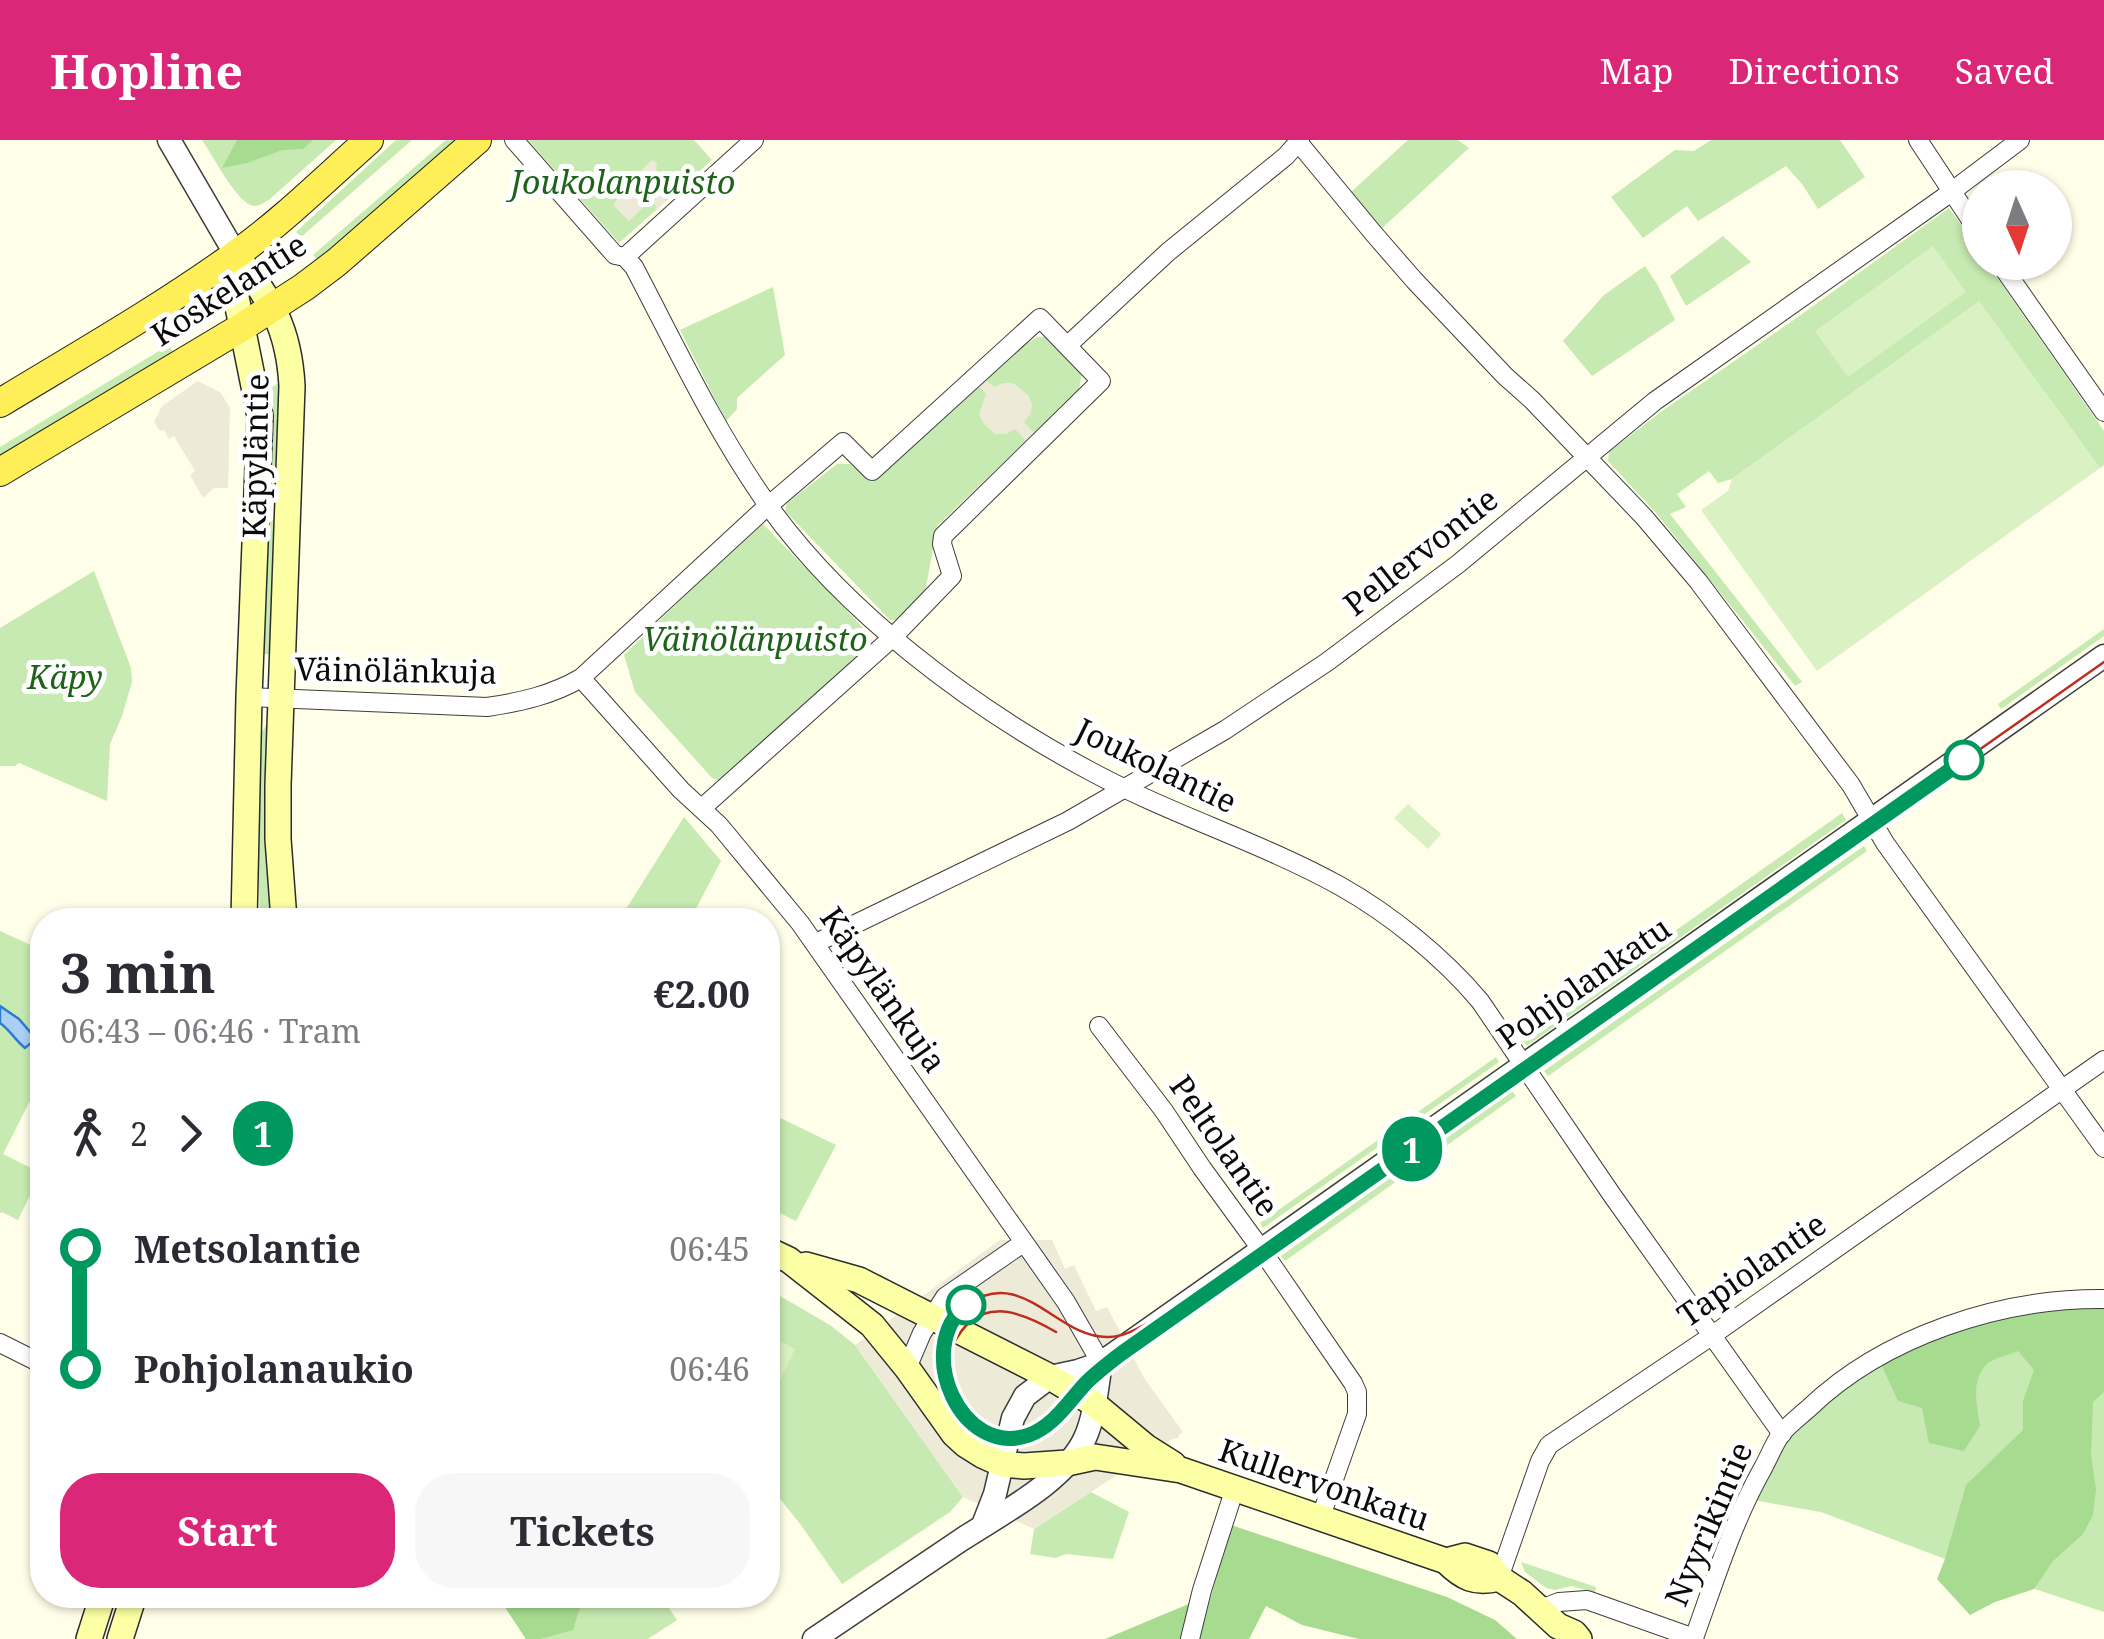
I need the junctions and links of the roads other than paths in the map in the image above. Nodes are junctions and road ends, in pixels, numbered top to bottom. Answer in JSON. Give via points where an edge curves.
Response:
{"nodes":[{"id":1,"x":169,"y":140,"type":"edge"},
{"id":2,"x":369,"y":140,"type":"edge"},
{"id":3,"x":477,"y":140,"type":"edge"},
{"id":4,"x":514,"y":140,"type":"edge"},
{"id":5,"x":754,"y":140,"type":"edge"},
{"id":6,"x":1918,"y":140,"type":"edge"},
{"id":7,"x":2020,"y":140,"type":"edge"},
{"id":8,"x":1299,"y":141,"type":"edge"},
{"id":9,"x":1952,"y":192,"type":"junction"},
{"id":10,"x":1962,"y":207,"type":"edge"},
{"id":11,"x":236,"y":255,"type":"junction"},
{"id":12,"x":625,"y":257,"type":"junction"},
{"id":13,"x":2012,"y":280,"type":"edge"},
{"id":14,"x":273,"y":308,"type":"junction"},
{"id":15,"x":242,"y":328,"type":"junction"},
{"id":16,"x":1068,"y":345,"type":"junction"},
{"id":17,"x":0,"y":403,"type":"edge"},
{"id":18,"x":2104,"y":412,"type":"edge"},
{"id":19,"x":1587,"y":458,"type":"junction"},
{"id":20,"x":0,"y":472,"type":"edge"},
{"id":21,"x":768,"y":506,"type":"junction"},
{"id":22,"x":892,"y":637,"type":"junction"},
{"id":23,"x":2104,"y":656,"type":"edge"},
{"id":24,"x":582,"y":678,"type":"junction"},
{"id":25,"x":249,"y":697,"type":"junction"},
{"id":26,"x":280,"y":698,"type":"junction"},
{"id":27,"x":1124,"y":788,"type":"junction"},
{"id":28,"x":702,"y":808,"type":"junction"},
{"id":29,"x":1870,"y":819,"type":"junction"},
{"id":30,"x":244,"y":908,"type":"edge"},
{"id":31,"x":283,"y":908,"type":"edge"},
{"id":32,"x":816,"y":943,"type":"junction"},
{"id":33,"x":1098,"y":1026,"type":"dead end"},
{"id":34,"x":2104,"y":1060,"type":"edge"},
{"id":35,"x":1524,"y":1064,"type":"junction"},
{"id":36,"x":2063,"y":1088,"type":"junction"},
{"id":37,"x":2104,"y":1148,"type":"edge"},
{"id":38,"x":1023,"y":1243,"type":"junction"},
{"id":39,"x":1261,"y":1249,"type":"junction"},
{"id":40,"x":780,"y":1256,"type":"edge"},
{"id":41,"x":780,"y":1256,"type":"edge"},
{"id":42,"x":2104,"y":1299,"type":"edge"},
{"id":43,"x":932,"y":1316,"type":"junction"},
{"id":44,"x":1712,"y":1336,"type":"junction"},
{"id":45,"x":0,"y":1343,"type":"edge"},
{"id":46,"x":30,"y":1358,"type":"edge"},
{"id":47,"x":1101,"y":1363,"type":"junction"},
{"id":48,"x":907,"y":1368,"type":"junction"},
{"id":49,"x":1050,"y":1376,"type":"junction"},
{"id":50,"x":1094,"y":1403,"type":"junction"},
{"id":51,"x":1782,"y":1434,"type":"junction"},
{"id":52,"x":1067,"y":1462,"type":"junction"},
{"id":53,"x":1002,"y":1464,"type":"junction"},
{"id":54,"x":1181,"y":1470,"type":"junction"},
{"id":55,"x":1235,"y":1488,"type":"junction"},
{"id":56,"x":1320,"y":1519,"type":"junction"},
{"id":57,"x":983,"y":1526,"type":"junction"},
{"id":58,"x":1499,"y":1578,"type":"junction"},
{"id":59,"x":99,"y":1608,"type":"edge"},
{"id":60,"x":130,"y":1608,"type":"edge"},
{"id":61,"x":1559,"y":1628,"type":"edge"},
{"id":62,"x":1694,"y":1638,"type":"edge"},
{"id":63,"x":89,"y":1639,"type":"edge"},
{"id":64,"x":120,"y":1639,"type":"edge"},
{"id":65,"x":814,"y":1639,"type":"edge"},
{"id":66,"x":1190,"y":1639,"type":"edge"}],
"edges":[{"from":1,"to":11,"type":"street"},
{"from":2,"to":11,"type":"main road","name":"Koskelantie"},
{"from":3,"to":14,"type":"main road","name":"Koskelantie","via":[[323,274]]},
{"from":4,"to":12,"type":"street","name":"Joukolantie","via":[[615,254]]},
{"from":5,"to":12,"type":"street"},
{"from":6,"to":9,"type":"street"},
{"from":7,"to":9,"type":"street","name":"Pellervontie"},
{"from":8,"to":16,"type":"street"},
{"from":8,"to":19,"type":"street","via":[[1427,294]]},
{"from":9,"to":10,"type":"street"},
{"from":9,"to":19,"type":"street","name":"Pellervontie","via":[[1655,401]]},
{"from":11,"to":14,"type":"main road","name":"Käpyläntie"},
{"from":11,"to":15,"type":"main road","name":"Käpyläntie"},
{"from":11,"to":17,"type":"main road","name":"Koskelantie"},
{"from":12,"to":21,"type":"street","name":"Joukolantie"},
{"from":13,"to":18,"type":"street"},
{"from":14,"to":15,"type":"main road","name":"Koskelantie"},
{"from":14,"to":26,"type":"main road","name":"Käpyläntie","via":[[289,350],[292,386]]},
{"from":15,"to":20,"type":"main road","name":"Koskelantie"},
{"from":15,"to":25,"type":"main road","name":"Käpyläntie","via":[[260,416]]},
{"from":16,"to":21,"type":"street","name":"Väinölänkuja","via":[[1040,318],[872,471],[843,442]]},
{"from":16,"to":22,"type":"street","via":[[1101,381],[943,536],[952,576]]},
{"from":19,"to":27,"type":"street","name":"Pellervontie","via":[[1327,662]]},
{"from":19,"to":29,"type":"street","via":[[1698,582]]},
{"from":21,"to":22,"type":"street","name":"Joukolantie","via":[[825,574]]},
{"from":21,"to":24,"type":"street","name":"Väinölänkuja"},
{"from":22,"to":27,"type":"street","name":"Joukolantie","via":[[1035,739]]},
{"from":22,"to":28,"type":"street"},
{"from":23,"to":29,"type":"street","name":"Pohjolankatu"},
{"from":24,"to":26,"type":"street","name":"Väinölänkuja","via":[[560,691],[487,708]]},
{"from":24,"to":28,"type":"street","name":"Käpylänkuja"},
{"from":25,"to":26,"type":"street","name":"Väinölänkuja"},
{"from":25,"to":30,"type":"main road","name":"Käpyläntie"},
{"from":26,"to":31,"type":"main road","name":"Käpyläntie"},
{"from":27,"to":32,"type":"street","name":"Pellervontie"},
{"from":27,"to":35,"type":"street","name":"Joukolantie","via":[[1321,877],[1377,910],[1456,973]]},
{"from":28,"to":32,"type":"street","name":"Käpylänkuja"},
{"from":29,"to":35,"type":"street","name":"Pohjolankatu"},
{"from":29,"to":36,"type":"street"},
{"from":32,"to":38,"type":"street","name":"Käpylänkuja"},
{"from":33,"to":39,"type":"street","name":"Peltolantie"},
{"from":34,"to":36,"type":"street","name":"Tapiolantie"},
{"from":35,"to":39,"type":"street","name":"Pohjolankatu"},
{"from":35,"to":44,"type":"street","name":"Joukolantie"},
{"from":36,"to":37,"type":"street"},
{"from":36,"to":44,"type":"street","name":"Tapiolantie"},
{"from":38,"to":43,"type":"street","via":[[953,1290]]},
{"from":38,"to":47,"type":"street","name":"Käpylänkuja"},
{"from":39,"to":47,"type":"street","name":"Pohjolankatu"},
{"from":39,"to":56,"type":"street","name":"Peltolantie","via":[[1357,1392],[1358,1414]]},
{"from":40,"to":43,"type":"main road","name":"Kullervonkatu","via":[[859,1280]]},
{"from":41,"to":48,"type":"main road","name":"Kullervonkatu","via":[[872,1325]]},
{"from":42,"to":51,"type":"street","name":"Nyyrikintie","via":[[2021,1306],[1901,1345],[1829,1388]]},
{"from":43,"to":48,"type":"street"},
{"from":43,"to":49,"type":"main road","name":"Kullervonkatu"},
{"from":44,"to":51,"type":"street","name":"Joukolantie"},
{"from":44,"to":58,"type":"street","name":"Tapiolantie","via":[[1545,1449]]},
{"from":45,"to":46,"type":"street"},
{"from":47,"to":49,"type":"street","name":"Pohjolankatu"},
{"from":47,"to":50,"type":"street"},
{"from":48,"to":53,"type":"main road","name":"Kullervonkatu","via":[[954,1434]]},
{"from":49,"to":50,"type":"main road","name":"Kullervonkatu"},
{"from":49,"to":53,"type":"street","via":[[1020,1403]]},
{"from":50,"to":52,"type":"street","via":[[1085,1438]]},
{"from":50,"to":54,"type":"main road","name":"Kullervonkatu"},
{"from":51,"to":62,"type":"street","name":"Nyyrikintie","via":[[1746,1498]]},
{"from":52,"to":53,"type":"main road","name":"Kullervonkatu"},
{"from":52,"to":54,"type":"main road","name":"Kullervonkatu","via":[[1112,1458]]},
{"from":52,"to":57,"type":"street"},
{"from":53,"to":57,"type":"street"},
{"from":54,"to":55,"type":"main road","name":"Kullervonkatu"},
{"from":55,"to":56,"type":"main road","name":"Kullervonkatu"},
{"from":55,"to":66,"type":"street"},
{"from":56,"to":58,"type":"main road","name":"Kullervonkatu","via":[[1446,1561],[1483,1582]]},
{"from":57,"to":65,"type":"street"},
{"from":58,"to":61,"type":"main road","name":"Kullervonkatu"},
{"from":59,"to":63,"type":"main road"},
{"from":60,"to":64,"type":"main road"},
{"from":61,"to":62,"type":"street","name":"Kullervonkatu","via":[[1559,1602],[1587,1600]]}]}
